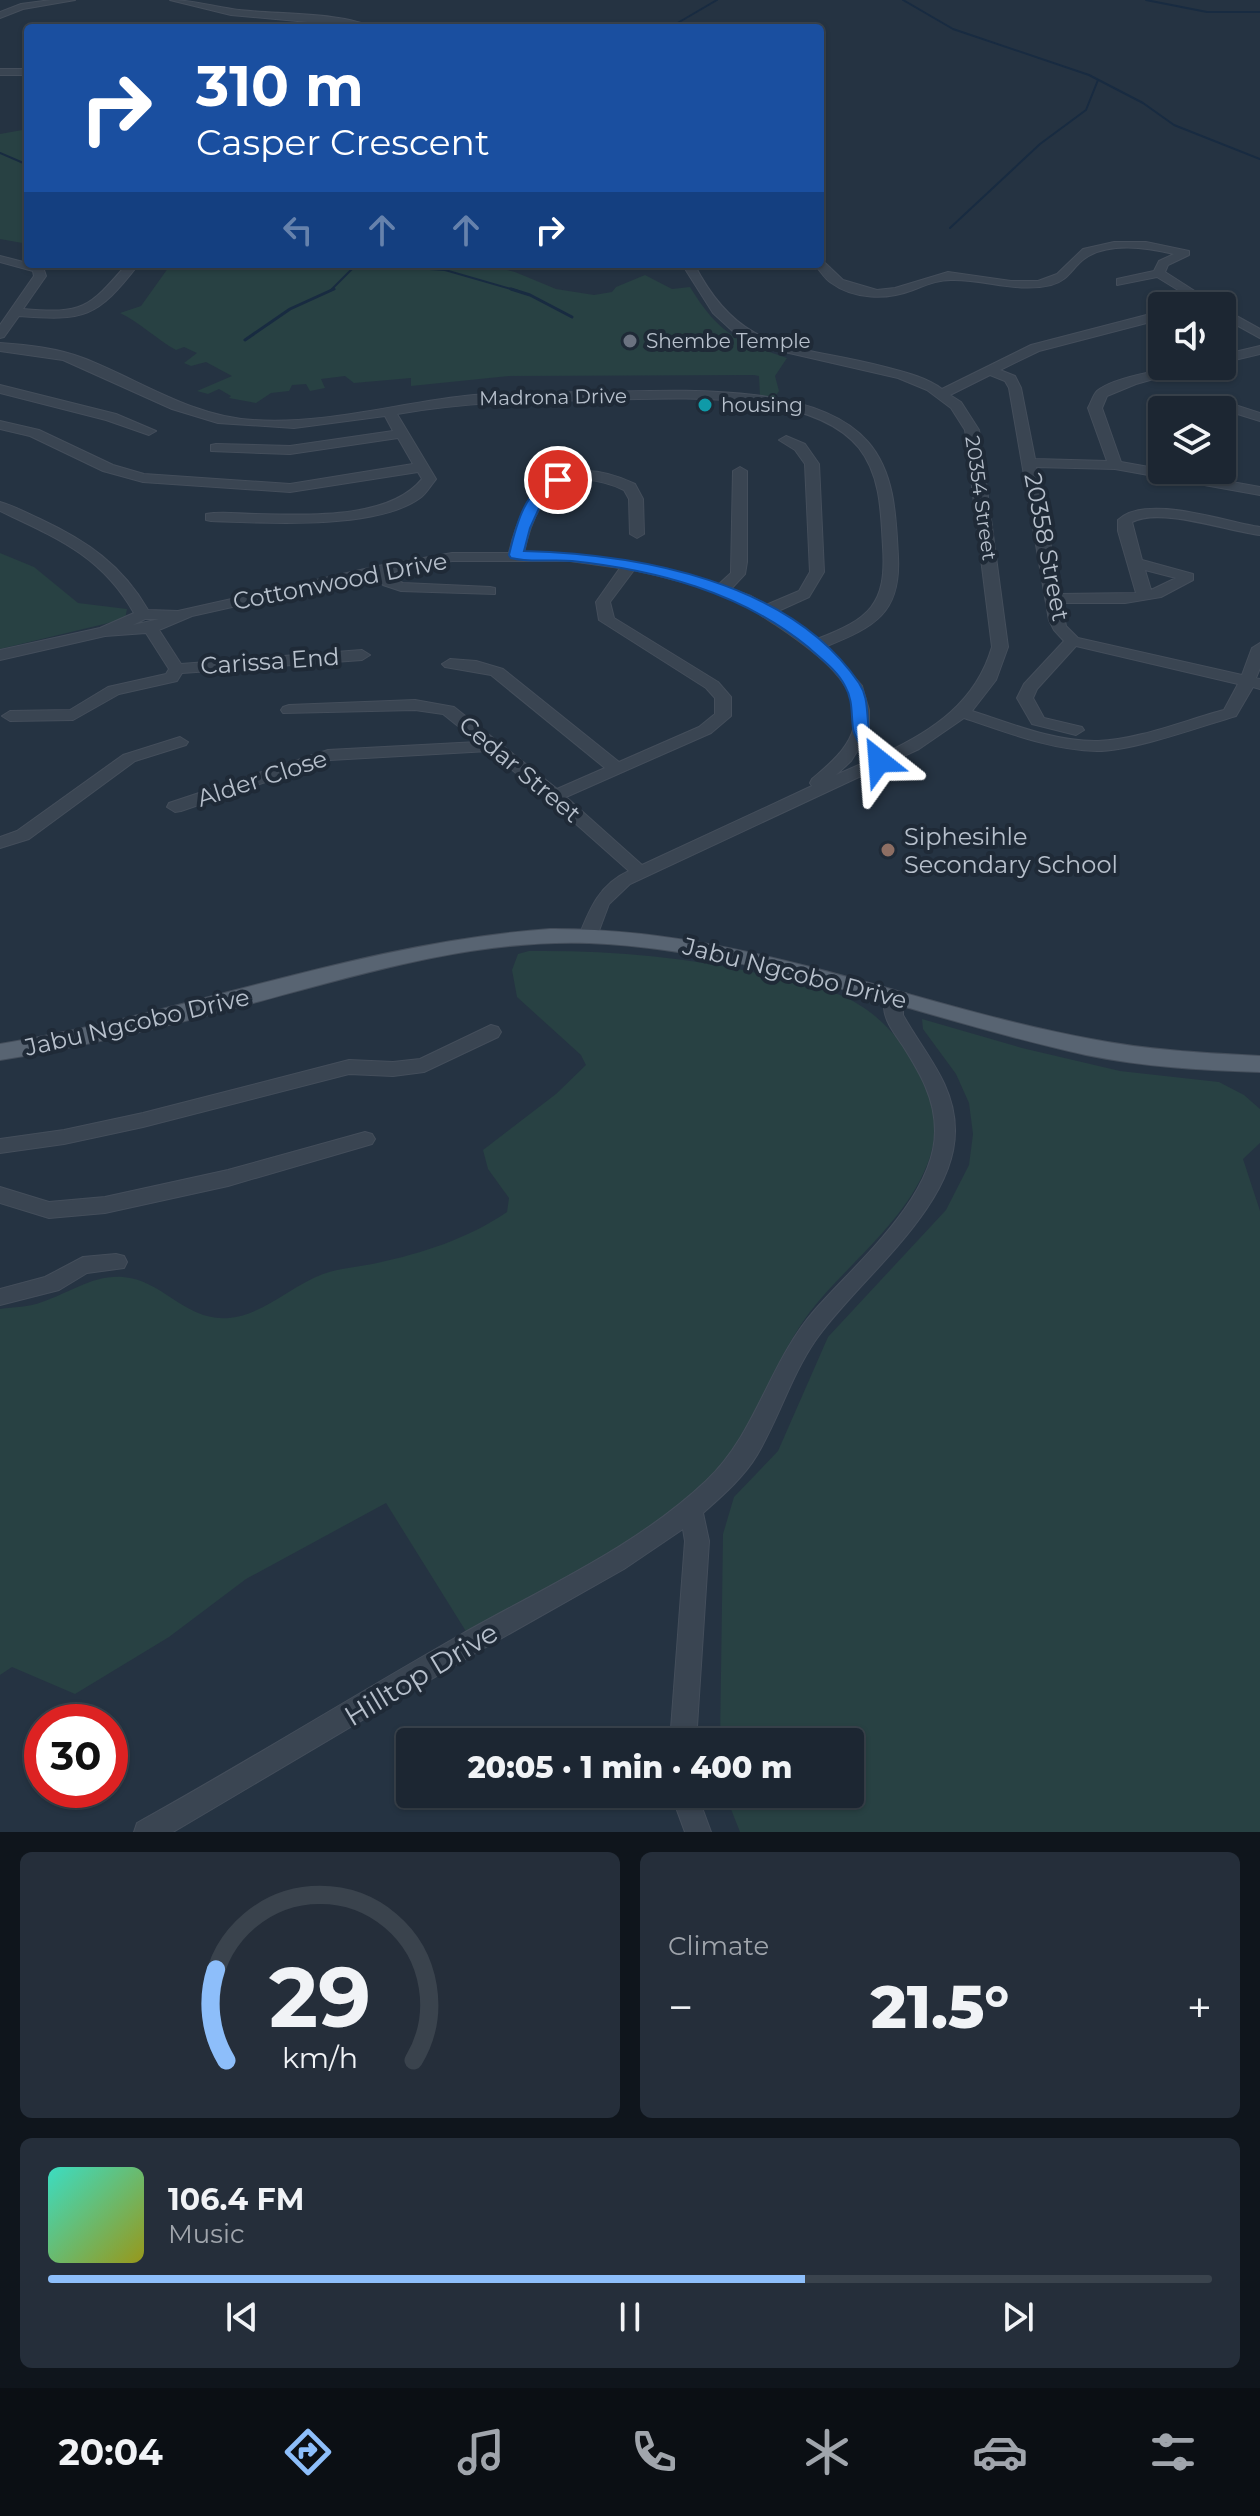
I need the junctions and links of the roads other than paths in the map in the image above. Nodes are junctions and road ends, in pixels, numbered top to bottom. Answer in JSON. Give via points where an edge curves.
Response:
{"nodes":[{"id":1,"x":70,"y":0,"type":"edge"},
{"id":2,"x":175,"y":0,"type":"edge"},
{"id":3,"x":0,"y":15,"type":"edge"},
{"id":4,"x":348,"y":24,"type":"edge"},
{"id":5,"x":0,"y":72,"type":"edge"},
{"id":6,"x":24,"y":72,"type":"edge"},
{"id":7,"x":0,"y":259,"type":"edge"},
{"id":8,"x":24,"y":263,"type":"edge"},
{"id":9,"x":37,"y":268,"type":"edge"},
{"id":10,"x":130,"y":268,"type":"edge"},
{"id":11,"x":691,"y":268,"type":"edge"},
{"id":12,"x":824,"y":268,"type":"edge"},
{"id":13,"x":1159,"y":273,"type":"junction"},
{"id":14,"x":1121,"y":282,"type":"dead end"},
{"id":15,"x":1187,"y":292,"type":"edge"},
{"id":16,"x":15,"y":312,"type":"junction"},
{"id":17,"x":1148,"y":319,"type":"edge"},
{"id":18,"x":1236,"y":320,"type":"edge"},
{"id":19,"x":0,"y":334,"type":"edge"},
{"id":20,"x":1260,"y":334,"type":"edge"},
{"id":21,"x":0,"y":347,"type":"edge"},
{"id":22,"x":1260,"y":350,"type":"edge"},
{"id":23,"x":1236,"y":356,"type":"edge"},
{"id":24,"x":989,"y":370,"type":"junction"},
{"id":25,"x":1148,"y":377,"type":"edge"},
{"id":26,"x":0,"y":389,"type":"edge"},
{"id":27,"x":942,"y":394,"type":"junction"},
{"id":28,"x":1236,"y":409,"type":"edge"},
{"id":29,"x":388,"y":411,"type":"junction"},
{"id":30,"x":1260,"y":417,"type":"edge"},
{"id":31,"x":0,"y":425,"type":"edge"},
{"id":32,"x":149,"y":431,"type":"dead end"},
{"id":33,"x":401,"y":434,"type":"junction"},
{"id":34,"x":786,"y":440,"type":"dead end"},
{"id":35,"x":216,"y":448,"type":"dead end"},
{"id":36,"x":1031,"y":463,"type":"junction"},
{"id":37,"x":1115,"y":465,"type":"junction"},
{"id":38,"x":422,"y":467,"type":"junction"},
{"id":39,"x":740,"y":471,"type":"dead end"},
{"id":40,"x":1260,"y":491,"type":"edge"},
{"id":41,"x":0,"y":506,"type":"edge"},
{"id":42,"x":211,"y":517,"type":"dead end"},
{"id":43,"x":1260,"y":531,"type":"edge"},
{"id":44,"x":637,"y":534,"type":"dead end"},
{"id":45,"x":516,"y":555,"type":"junction"},
{"id":46,"x":1137,"y":563,"type":"junction"},
{"id":47,"x":630,"y":565,"type":"junction"},
{"id":48,"x":378,"y":570,"type":"junction"},
{"id":49,"x":721,"y":590,"type":"junction"},
{"id":50,"x":490,"y":591,"type":"dead end"},
{"id":51,"x":1143,"y":596,"type":"junction"},
{"id":52,"x":1055,"y":598,"type":"junction"},
{"id":53,"x":765,"y":610,"type":"junction"},
{"id":54,"x":146,"y":622,"type":"junction"},
{"id":55,"x":1073,"y":641,"type":"junction"},
{"id":56,"x":816,"y":645,"type":"junction"},
{"id":57,"x":1260,"y":648,"type":"edge"},
{"id":58,"x":0,"y":655,"type":"edge"},
{"id":59,"x":362,"y":655,"type":"dead end"},
{"id":60,"x":450,"y":664,"type":"dead end"},
{"id":61,"x":177,"y":669,"type":"junction"},
{"id":62,"x":1252,"y":683,"type":"edge"},
{"id":63,"x":289,"y":710,"type":"dead end"},
{"id":64,"x":963,"y":713,"type":"junction"},
{"id":65,"x":10,"y":716,"type":"dead end"},
{"id":66,"x":1076,"y":730,"type":"dead end"},
{"id":67,"x":861,"y":731,"type":"junction"},
{"id":68,"x":180,"y":742,"type":"dead end"},
{"id":69,"x":495,"y":746,"type":"junction"},
{"id":70,"x":879,"y":761,"type":"junction"},
{"id":71,"x":616,"y":768,"type":"junction"},
{"id":72,"x":555,"y":796,"type":"junction"},
{"id":73,"x":797,"y":800,"type":"junction"},
{"id":74,"x":175,"y":807,"type":"dead end"},
{"id":75,"x":0,"y":843,"type":"edge"},
{"id":76,"x":639,"y":871,"type":"junction"},
{"id":77,"x":588,"y":936,"type":"junction"},
{"id":78,"x":906,"y":999,"type":"junction"},
{"id":79,"x":491,"y":1032,"type":"dead end"},
{"id":80,"x":0,"y":1052,"type":"edge"},
{"id":81,"x":1260,"y":1064,"type":"edge"},
{"id":82,"x":365,"y":1139,"type":"dead end"},
{"id":83,"x":0,"y":1146,"type":"edge"},
{"id":84,"x":0,"y":1195,"type":"edge"},
{"id":85,"x":116,"y":1262,"type":"dead end"},
{"id":86,"x":0,"y":1297,"type":"edge"},
{"id":87,"x":690,"y":1508,"type":"junction"},
{"id":88,"x":684,"y":1728,"type":"edge"},
{"id":89,"x":689,"y":1808,"type":"edge"},
{"id":90,"x":147,"y":1832,"type":"edge"},
{"id":91,"x":698,"y":1832,"type":"edge"}],
"edges":[{"from":1,"to":3,"type":"street"},
{"from":2,"to":4,"type":"street","via":[[231,12]]},
{"from":5,"to":6,"type":"street"},
{"from":7,"to":8,"type":"street"},
{"from":9,"to":16,"type":"street","via":[[40,276]]},
{"from":10,"to":16,"type":"street","via":[[98,306],[86,312]]},
{"from":11,"to":27,"type":"street","name":"20354 Street","via":[[724,318],[751,337],[906,377]]},
{"from":12,"to":13,"type":"street","via":[[835,280],[877,293],[900,292],[946,276],[1001,285],[1044,283],[1068,274],[1079,256],[1110,246],[1147,245],[1185,253],[1163,263]]},
{"from":13,"to":14,"type":"street"},
{"from":13,"to":15,"type":"street"},
{"from":16,"to":19,"type":"street"},
{"from":17,"to":24,"type":"street","via":[[1035,348]]},
{"from":18,"to":20,"type":"street"},
{"from":21,"to":29,"type":"street","name":"Madrona Drive","via":[[77,360],[177,409],[237,423],[293,425]]},
{"from":22,"to":23,"type":"street"},
{"from":24,"to":27,"type":"street"},
{"from":24,"to":36,"type":"street","name":"20358 Street","via":[[1010,379],[1015,388]]},
{"from":25,"to":37,"type":"street","via":[[1102,394],[1095,408]]},
{"from":26,"to":32,"type":"street"},
{"from":27,"to":64,"type":"street","name":"20354 Street","via":[[967,416],[972,430],[999,623],[997,664]]},
{"from":28,"to":30,"type":"street"},
{"from":29,"to":33,"type":"street"},
{"from":29,"to":56,"type":"street","name":"Madrona Drive","via":[[489,397],[737,396],[834,424],[865,446],[882,474],[891,587],[887,600],[865,622]]},
{"from":31,"to":38,"type":"street","via":[[34,433],[108,468],[143,478],[290,488]]},
{"from":33,"to":35,"type":"street","via":[[290,450]]},
{"from":33,"to":38,"type":"street"},
{"from":34,"to":53,"type":"street","via":[[800,447],[812,464],[817,572],[814,586],[802,597]]},
{"from":36,"to":37,"type":"street"},
{"from":36,"to":52,"type":"street","name":"20358 Street"},
{"from":37,"to":40,"type":"street"},
{"from":38,"to":42,"type":"street","via":[[429,479],[425,488],[385,506],[317,520]]},
{"from":39,"to":49,"type":"street","via":[[740,562],[734,580]]},
{"from":41,"to":54,"type":"street","via":[[97,556],[119,575]]},
{"from":43,"to":46,"type":"street","via":[[1153,512],[1132,514],[1125,520],[1125,531]]},
{"from":44,"to":45,"type":"street","via":[[636,499],[630,487],[611,479],[568,477],[539,493]]},
{"from":45,"to":47,"type":"street","name":"Cottonwood Drive"},
{"from":45,"to":48,"type":"street","name":"Cottonwood Drive","via":[[452,557]]},
{"from":46,"to":51,"type":"street"},
{"from":46,"to":51,"type":"street","via":[[1188,577]]},
{"from":47,"to":49,"type":"street","name":"Cottonwood Drive"},
{"from":47,"to":71,"type":"street","via":[[603,602],[607,620],[712,685],[725,707],[723,716],[705,730]]},
{"from":48,"to":50,"type":"street","via":[[388,582],[408,589]]},
{"from":48,"to":54,"type":"street","name":"Cottonwood Drive"},
{"from":49,"to":53,"type":"street","name":"Cottonwood Drive"},
{"from":51,"to":52,"type":"street"},
{"from":52,"to":55,"type":"street","name":"20358 Street","via":[[1059,627]]},
{"from":53,"to":56,"type":"street","name":"Cottonwood Drive"},
{"from":54,"to":58,"type":"street","name":"Cottonwood Drive"},
{"from":54,"to":61,"type":"street"},
{"from":55,"to":62,"type":"street","name":"20358 Street"},
{"from":55,"to":66,"type":"street","via":[[1026,693],[1029,710],[1042,724]]},
{"from":56,"to":67,"type":"street","name":"Cottonwood Drive","via":[[854,686]]},
{"from":57,"to":62,"type":"street"},
{"from":59,"to":61,"type":"street","name":"Carissa End"},
{"from":60,"to":71,"type":"street","via":[[497,672]]},
{"from":61,"to":65,"type":"street","via":[[164,681],[114,690],[73,715]]},
{"from":62,"to":64,"type":"street","via":[[1230,713],[1117,744],[1062,743]]},
{"from":63,"to":69,"type":"street","name":"Cedar Street","via":[[439,707],[458,715]]},
{"from":64,"to":70,"type":"street","name":"20354 Street","via":[[938,732]]},
{"from":67,"to":70,"type":"street","name":"Cottonwood Drive"},
{"from":67,"to":73,"type":"street","via":[[845,758]]},
{"from":68,"to":75,"type":"street","via":[[129,758],[23,835]]},
{"from":69,"to":72,"type":"street","name":"Cedar Street"},
{"from":69,"to":74,"type":"street","name":"Alder Close","via":[[328,755]]},
{"from":70,"to":73,"type":"street","name":"20354 Street"},
{"from":71,"to":72,"type":"street"},
{"from":72,"to":76,"type":"street","name":"Cedar Street"},
{"from":73,"to":76,"type":"street"},
{"from":76,"to":77,"type":"street","via":[[601,902]]},
{"from":77,"to":78,"type":"main road","name":"Jabu Ngcobo Drive","via":[[728,952]]},
{"from":77,"to":80,"type":"main road","name":"Jabu Ngcobo Drive","via":[[476,942],[421,951],[113,1031]]},
{"from":78,"to":81,"type":"main road","name":"Jabu Ngcobo Drive","via":[[1001,1028],[1118,1054],[1179,1063]]},
{"from":78,"to":87,"type":"street","name":"Hilltop Drive","via":[[893,1008],[894,1015],[943,1102],[941,1150],[933,1175],[897,1236],[813,1328],[743,1457]]},
{"from":79,"to":83,"type":"street","via":[[424,1065],[349,1067],[143,1120]]},
{"from":82,"to":84,"type":"street","via":[[228,1178],[105,1205],[49,1210]]},
{"from":85,"to":86,"type":"street","via":[[83,1265],[51,1284]]},
{"from":87,"to":88,"type":"street","via":[[697,1541]]},
{"from":87,"to":90,"type":"street","name":"Hilltop Drive","via":[[609,1566]]},
{"from":89,"to":91,"type":"street"}]}
